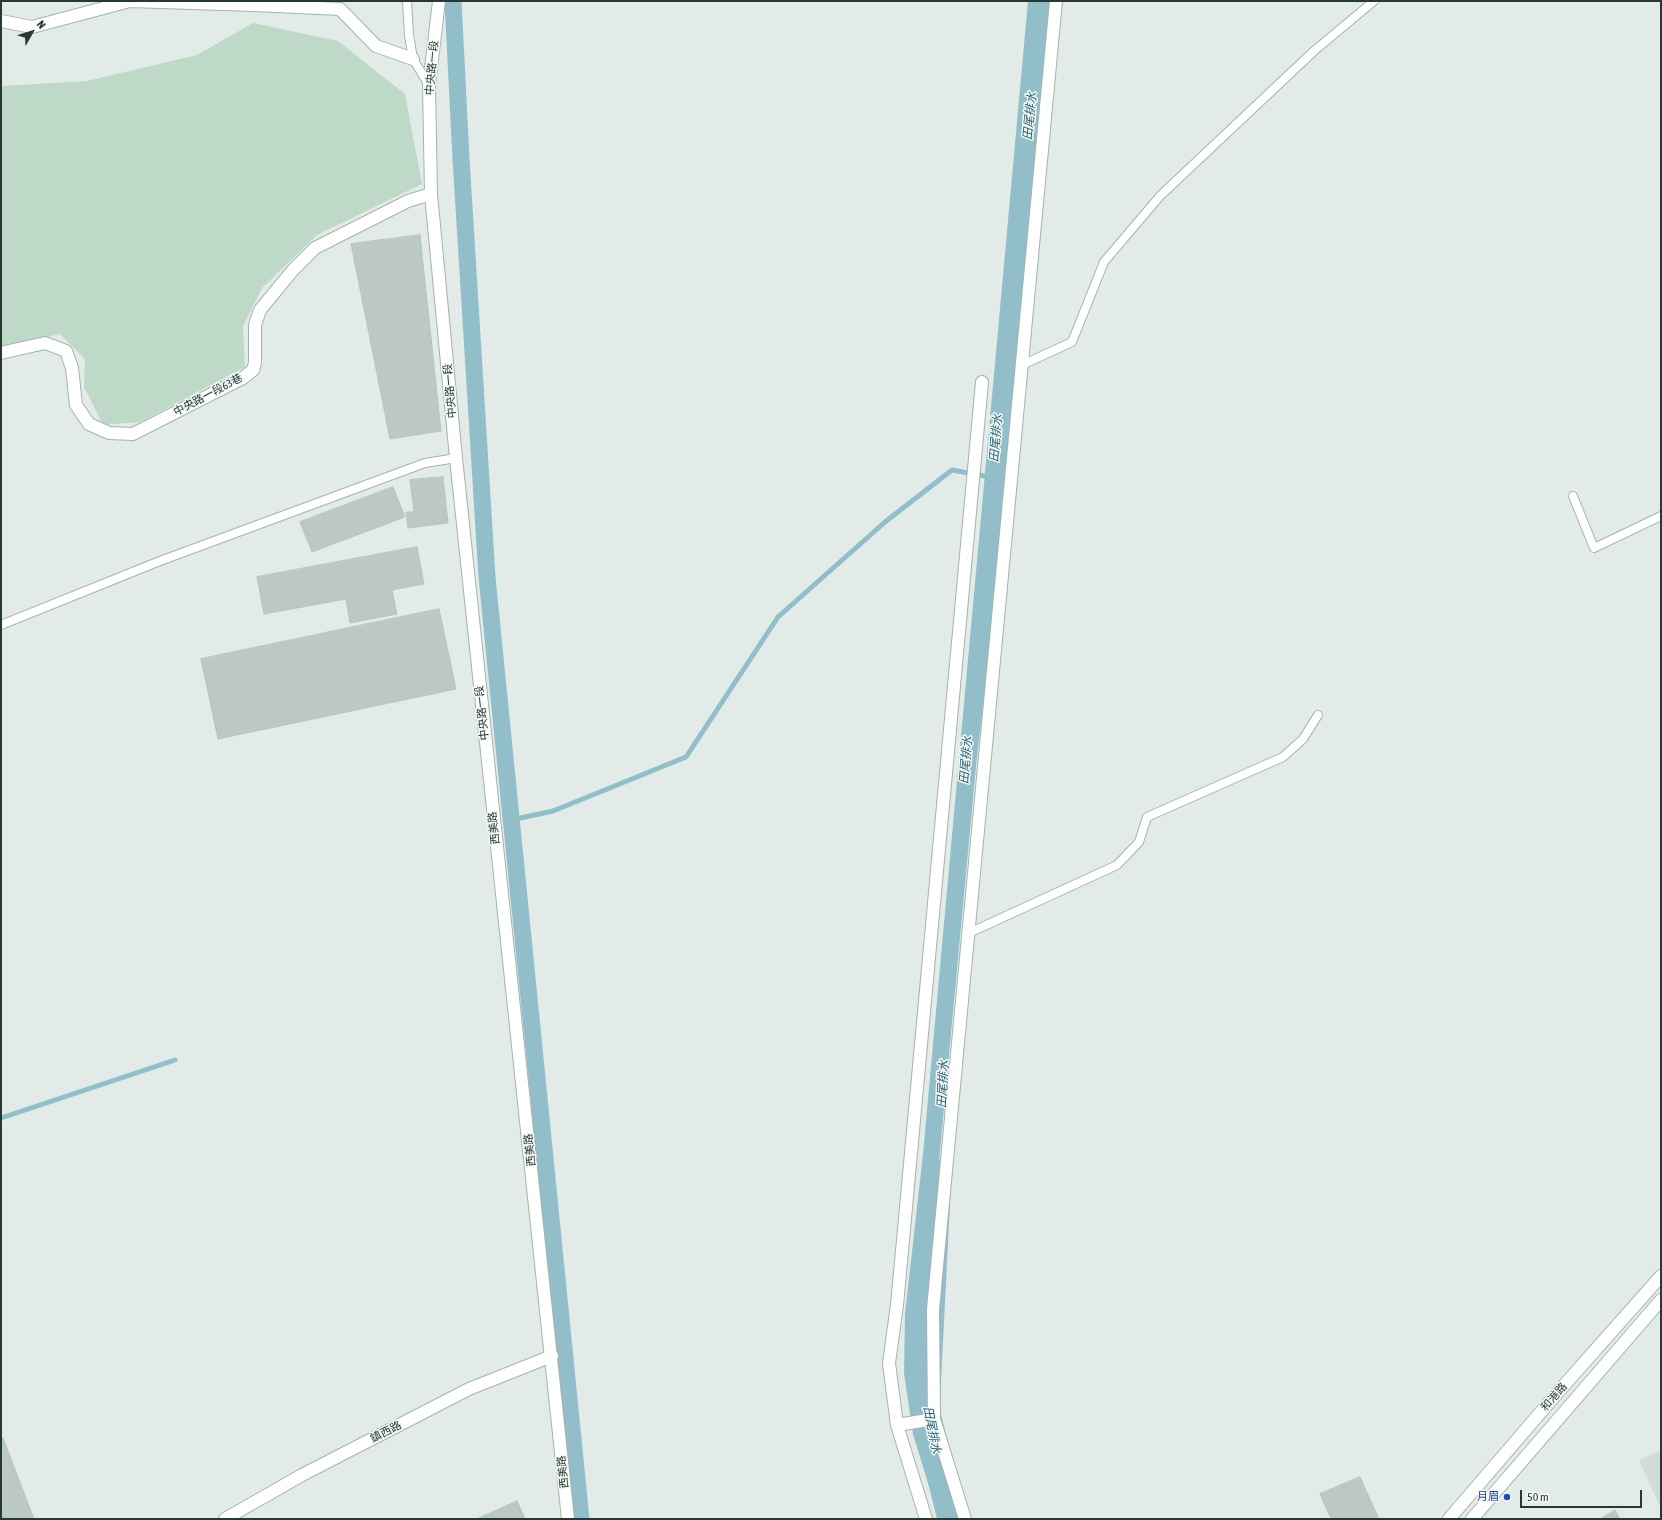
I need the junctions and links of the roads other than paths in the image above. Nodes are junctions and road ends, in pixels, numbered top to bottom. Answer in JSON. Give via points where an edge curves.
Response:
{"nodes":[{"id":1,"x":407,"y":1,"type":"edge"},
{"id":2,"x":439,"y":1,"type":"edge"},
{"id":3,"x":1056,"y":1,"type":"edge"},
{"id":4,"x":1374,"y":1,"type":"edge"},
{"id":5,"x":1,"y":21,"type":"edge"},
{"id":6,"x":414,"y":59,"type":"junction"},
{"id":7,"x":429,"y":84,"type":"junction"},
{"id":8,"x":431,"y":194,"type":"junction"},
{"id":9,"x":1,"y":353,"type":"edge"},
{"id":10,"x":1022,"y":365,"type":"junction"},
{"id":11,"x":982,"y":382,"type":"dead end"},
{"id":12,"x":456,"y":458,"type":"junction"},
{"id":13,"x":1573,"y":496,"type":"dead end"},
{"id":14,"x":1661,"y":516,"type":"edge"},
{"id":15,"x":1,"y":625,"type":"edge"},
{"id":16,"x":1318,"y":715,"type":"dead end"},
{"id":17,"x":489,"y":780,"type":"joint"},
{"id":18,"x":969,"y":933,"type":"junction"},
{"id":19,"x":1661,"y":1276,"type":"edge"},
{"id":20,"x":1661,"y":1300,"type":"edge"},
{"id":21,"x":552,"y":1356,"type":"junction"},
{"id":22,"x":934,"y":1419,"type":"junction"},
{"id":23,"x":897,"y":1424,"type":"junction"},
{"id":24,"x":225,"y":1519,"type":"edge"},
{"id":25,"x":568,"y":1519,"type":"edge"},
{"id":26,"x":926,"y":1519,"type":"edge"},
{"id":27,"x":965,"y":1519,"type":"edge"},
{"id":28,"x":1449,"y":1519,"type":"edge"},
{"id":29,"x":1472,"y":1519,"type":"edge"}],
"edges":[{"from":1,"to":6,"type":"lane","via":[[409,35]]},
{"from":2,"to":7,"type":"street","name":"中央路一段"},
{"from":3,"to":10,"type":"street"},
{"from":4,"to":10,"type":"lane","via":[[1314,51],[1160,196],[1104,262],[1072,342]]},
{"from":5,"to":6,"type":"street","via":[[32,27],[130,2],[340,9],[376,46]]},
{"from":6,"to":7,"type":"lane"},
{"from":7,"to":8,"type":"street","name":"中央路一段"},
{"from":8,"to":9,"type":"street","name":"中央路一段63巷","via":[[408,201],[315,248],[260,310],[254,325],[253,370],[244,378],[133,434],[109,434],[89,424],[76,405],[72,368],[66,351],[45,343]]},
{"from":8,"to":12,"type":"street","name":"中央路一段"},
{"from":10,"to":18,"type":"street"},
{"from":11,"to":23,"type":"street","via":[[897,1305],[889,1363]]},
{"from":12,"to":15,"type":"lane","via":[[425,463],[160,561]]},
{"from":12,"to":17,"type":"street","name":"中央路一段"},
{"from":13,"to":14,"type":"lane","via":[[1594,548]]},
{"from":16,"to":18,"type":"lane","via":[[1303,738],[1283,757],[1147,817],[1139,842],[1117,865]]},
{"from":17,"to":21,"type":"street","name":"西美路"},
{"from":18,"to":22,"type":"street","via":[[933,1309]]},
{"from":19,"to":28,"type":"street","name":"和港路"},
{"from":20,"to":29,"type":"street","name":"和港路"},
{"from":21,"to":24,"type":"street","name":"鎮西路","via":[[469,1389],[302,1475]]},
{"from":21,"to":25,"type":"street","name":"西美路"},
{"from":22,"to":23,"type":"street"},
{"from":22,"to":27,"type":"street"},
{"from":23,"to":26,"type":"street"}]}
